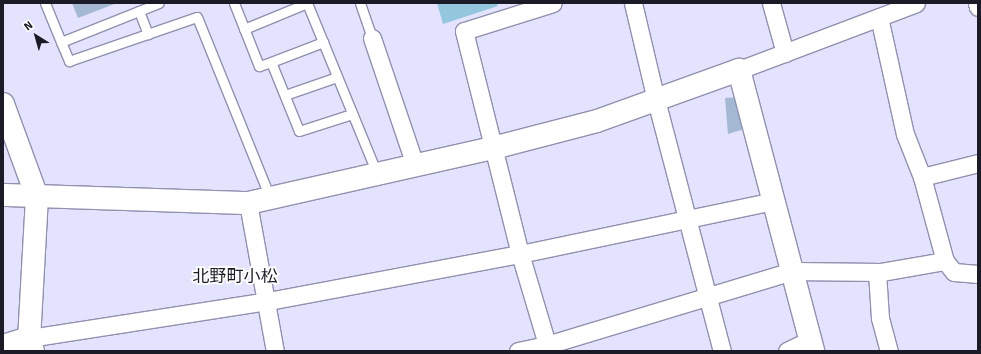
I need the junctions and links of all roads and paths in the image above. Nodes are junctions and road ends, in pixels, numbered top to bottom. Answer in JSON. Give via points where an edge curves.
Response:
{"nodes":[{"id":1,"x":45,"y":3,"type":"edge"},
{"id":2,"x":159,"y":3,"type":"edge"},
{"id":3,"x":234,"y":3,"type":"edge"},
{"id":4,"x":307,"y":3,"type":"edge"},
{"id":5,"x":360,"y":3,"type":"edge"},
{"id":6,"x":553,"y":3,"type":"edge"},
{"id":7,"x":633,"y":3,"type":"edge"},
{"id":8,"x":770,"y":3,"type":"edge"},
{"id":9,"x":916,"y":3,"type":"edge"},
{"id":10,"x":977,"y":3,"type":"edge"},
{"id":11,"x":978,"y":6,"type":"edge"},
{"id":12,"x":139,"y":11,"type":"junction"},
{"id":13,"x":879,"y":17,"type":"junction"},
{"id":14,"x":244,"y":30,"type":"junction"},
{"id":15,"x":148,"y":34,"type":"junction"},
{"id":16,"x":372,"y":38,"type":"joint"},
{"id":17,"x":61,"y":42,"type":"junction"},
{"id":18,"x":323,"y":42,"type":"junction"},
{"id":19,"x":785,"y":53,"type":"junction"},
{"id":20,"x":271,"y":62,"type":"junction"},
{"id":21,"x":739,"y":70,"type":"junction"},
{"id":22,"x":337,"y":77,"type":"junction"},
{"id":23,"x":285,"y":95,"type":"junction"},
{"id":24,"x":656,"y":100,"type":"junction"},
{"id":25,"x":3,"y":104,"type":"edge"},
{"id":26,"x":352,"y":114,"type":"junction"},
{"id":27,"x":493,"y":148,"type":"junction"},
{"id":28,"x":978,"y":163,"type":"edge"},
{"id":29,"x":415,"y":165,"type":"junction"},
{"id":30,"x":377,"y":174,"type":"junction"},
{"id":31,"x":922,"y":177,"type":"junction"},
{"id":32,"x":3,"y":195,"type":"edge"},
{"id":33,"x":37,"y":197,"type":"junction"},
{"id":34,"x":270,"y":198,"type":"junction"},
{"id":35,"x":774,"y":201,"type":"junction"},
{"id":36,"x":248,"y":203,"type":"junction"},
{"id":37,"x":687,"y":220,"type":"junction"},
{"id":38,"x":520,"y":254,"type":"junction"},
{"id":39,"x":946,"y":261,"type":"junction"},
{"id":40,"x":792,"y":271,"type":"junction"},
{"id":41,"x":877,"y":272,"type":"junction"},
{"id":42,"x":978,"y":274,"type":"edge"},
{"id":43,"x":708,"y":297,"type":"junction"},
{"id":44,"x":268,"y":301,"type":"junction"},
{"id":45,"x":31,"y":345,"type":"edge"},
{"id":46,"x":812,"y":345,"type":"edge"},
{"id":47,"x":3,"y":346,"type":"edge"},
{"id":48,"x":548,"y":348,"type":"edge"},
{"id":49,"x":275,"y":351,"type":"edge"},
{"id":50,"x":518,"y":351,"type":"edge"},
{"id":51,"x":722,"y":351,"type":"edge"},
{"id":52,"x":787,"y":351,"type":"edge"},
{"id":53,"x":889,"y":351,"type":"edge"}],
"edges":[{"from":1,"to":17,"type":"lane"},
{"from":2,"to":12,"type":"lane"},
{"from":3,"to":14,"type":"lane"},
{"from":4,"to":14,"type":"lane"},
{"from":4,"to":18,"type":"lane"},
{"from":5,"to":16,"type":"lane"},
{"from":6,"to":27,"type":"street","via":[[464,30]]},
{"from":7,"to":24,"type":"street"},
{"from":8,"to":19,"type":"street"},
{"from":9,"to":13,"type":"street"},
{"from":10,"to":11,"type":"street"},
{"from":12,"to":15,"type":"lane"},
{"from":12,"to":17,"type":"lane"},
{"from":13,"to":19,"type":"street"},
{"from":13,"to":31,"type":"street","via":[[905,134]]},
{"from":14,"to":20,"type":"lane","via":[[259,66]]},
{"from":15,"to":17,"type":"lane","via":[[69,61]]},
{"from":15,"to":34,"type":"lane","via":[[197,17]]},
{"from":16,"to":29,"type":"street"},
{"from":18,"to":20,"type":"lane"},
{"from":18,"to":22,"type":"lane"},
{"from":19,"to":21,"type":"street"},
{"from":20,"to":23,"type":"lane"},
{"from":21,"to":24,"type":"street"},
{"from":21,"to":35,"type":"street"},
{"from":22,"to":23,"type":"lane"},
{"from":22,"to":26,"type":"lane"},
{"from":23,"to":26,"type":"lane","via":[[299,131]]},
{"from":24,"to":27,"type":"street","via":[[597,121]]},
{"from":24,"to":37,"type":"street"},
{"from":25,"to":33,"type":"street"},
{"from":26,"to":30,"type":"lane"},
{"from":27,"to":29,"type":"street"},
{"from":27,"to":38,"type":"street"},
{"from":28,"to":31,"type":"street"},
{"from":29,"to":30,"type":"street"},
{"from":30,"to":34,"type":"street"},
{"from":31,"to":39,"type":"street"},
{"from":32,"to":33,"type":"street"},
{"from":33,"to":36,"type":"street"},
{"from":33,"to":45,"type":"street"},
{"from":34,"to":36,"type":"street"},
{"from":35,"to":37,"type":"street"},
{"from":35,"to":40,"type":"street"},
{"from":36,"to":44,"type":"street"},
{"from":37,"to":38,"type":"street"},
{"from":37,"to":43,"type":"street"},
{"from":38,"to":44,"type":"street"},
{"from":38,"to":48,"type":"street"},
{"from":39,"to":41,"type":"street"},
{"from":39,"to":42,"type":"street","via":[[954,272]]},
{"from":40,"to":41,"type":"street"},
{"from":40,"to":43,"type":"street"},
{"from":40,"to":46,"type":"street"},
{"from":41,"to":53,"type":"street","via":[[880,318]]},
{"from":43,"to":48,"type":"street"},
{"from":43,"to":51,"type":"street"},
{"from":44,"to":45,"type":"street"},
{"from":44,"to":49,"type":"street"},
{"from":45,"to":47,"type":"street"},
{"from":46,"to":52,"type":"street"},
{"from":48,"to":50,"type":"street"}]}
